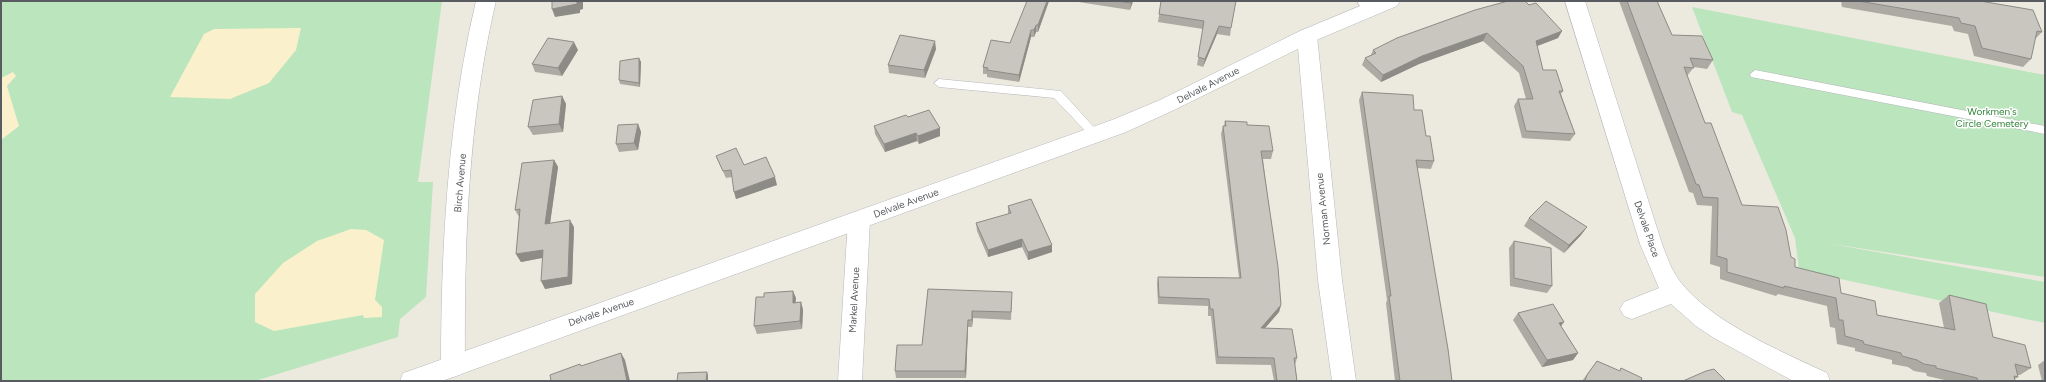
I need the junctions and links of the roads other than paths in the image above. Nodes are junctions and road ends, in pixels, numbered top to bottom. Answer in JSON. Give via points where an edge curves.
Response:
{"nodes":[{"id":1,"x":486,"y":1,"type":"edge"},
{"id":2,"x":1575,"y":1,"type":"edge"},
{"id":3,"x":1380,"y":2,"type":"edge"},
{"id":4,"x":1307,"y":36,"type":"junction"},
{"id":5,"x":1755,"y":74,"type":"dead end"},
{"id":6,"x":939,"y":82,"type":"dead end"},
{"id":7,"x":2045,"y":130,"type":"edge"},
{"id":8,"x":1096,"y":134,"type":"junction"},
{"id":9,"x":859,"y":220,"type":"junction"},
{"id":10,"x":1675,"y":292,"type":"junction"},
{"id":11,"x":1632,"y":309,"type":"dead end"},
{"id":12,"x":453,"y":366,"type":"junction"},
{"id":13,"x":412,"y":381,"type":"edge"},
{"id":14,"x":850,"y":381,"type":"edge"},
{"id":15,"x":1344,"y":381,"type":"edge"},
{"id":16,"x":1818,"y":381,"type":"edge"}],
"edges":[{"from":1,"to":12,"type":"street","name":"Birch Avenue","via":[[472,71],[463,146],[456,231]]},
{"from":2,"to":10,"type":"street","name":"Delvale Place","via":[[1651,244],[1660,267]]},
{"from":3,"to":4,"type":"street","name":"Delvale Avenue"},
{"from":4,"to":8,"type":"street","name":"Delvale Avenue","via":[[1168,105]]},
{"from":4,"to":15,"type":"street","name":"Norman Avenue","via":[[1330,280]]},
{"from":5,"to":7,"type":"lane"},
{"from":6,"to":8,"type":"lane","via":[[1057,94]]},
{"from":8,"to":9,"type":"street","name":"Delvale Avenue"},
{"from":9,"to":12,"type":"street","name":"Delvale Avenue"},
{"from":9,"to":14,"type":"street","name":"Markel Avenue"},
{"from":10,"to":11,"type":"street"},
{"from":10,"to":16,"type":"street","name":"Delvale Place","via":[[1700,315]]},
{"from":12,"to":13,"type":"street","name":"Delvale Avenue"}]}
